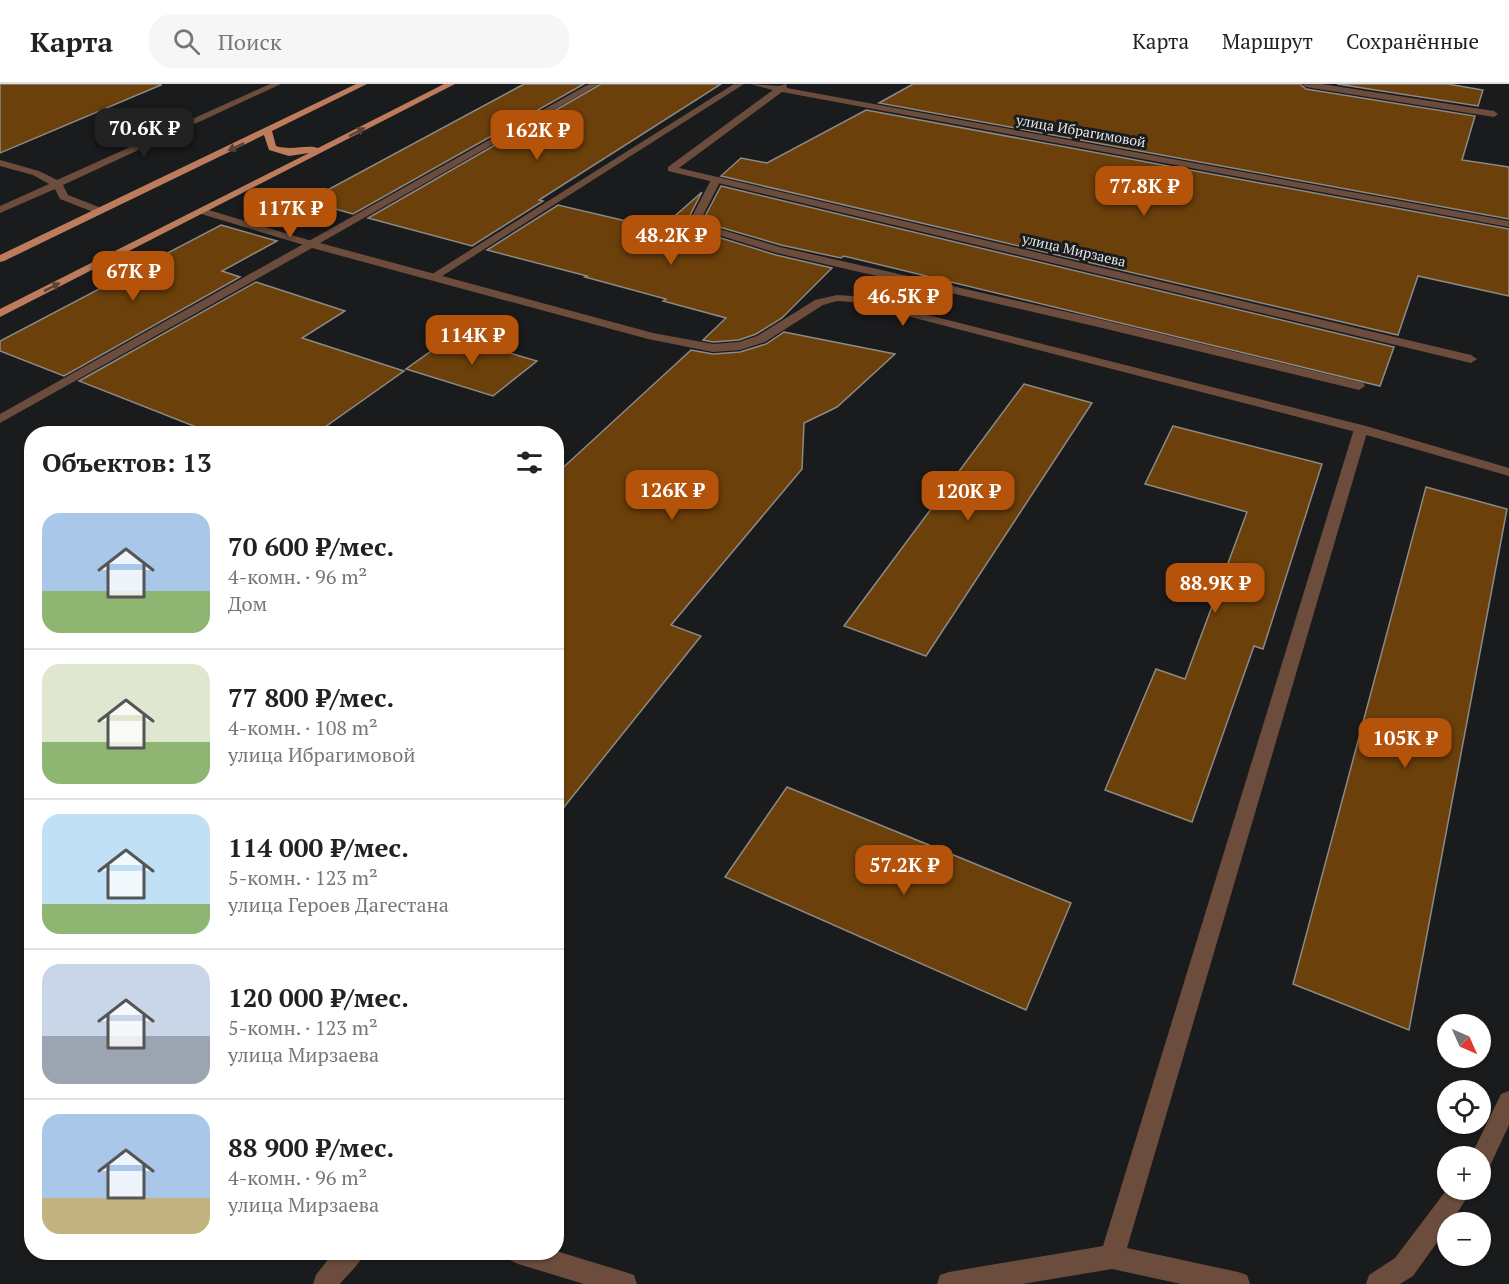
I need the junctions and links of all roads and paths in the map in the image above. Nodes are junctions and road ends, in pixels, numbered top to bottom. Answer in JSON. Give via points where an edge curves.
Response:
{"nodes":[{"id":1,"x":276,"y":84,"type":"edge"},
{"id":2,"x":363,"y":84,"type":"edge"},
{"id":3,"x":450,"y":84,"type":"edge"},
{"id":4,"x":596,"y":84,"type":"edge"},
{"id":5,"x":740,"y":84,"type":"edge"},
{"id":6,"x":754,"y":84,"type":"edge"},
{"id":7,"x":1306,"y":84,"type":"edge"},
{"id":8,"x":784,"y":86,"type":"edge"},
{"id":9,"x":1494,"y":114,"type":"dead end"},
{"id":10,"x":268,"y":132,"type":"junction"},
{"id":11,"x":329,"y":146,"type":"junction"},
{"id":12,"x":0,"y":163,"type":"edge"},
{"id":13,"x":716,"y":180,"type":"junction"},
{"id":14,"x":57,"y":184,"type":"junction"},
{"id":15,"x":0,"y":210,"type":"edge"},
{"id":16,"x":100,"y":211,"type":"junction"},
{"id":17,"x":202,"y":212,"type":"junction"},
{"id":18,"x":1509,"y":224,"type":"edge"},
{"id":19,"x":311,"y":244,"type":"junction"},
{"id":20,"x":0,"y":259,"type":"edge"},
{"id":21,"x":435,"y":276,"type":"junction"},
{"id":22,"x":0,"y":314,"type":"edge"},
{"id":23,"x":1471,"y":359,"type":"dead end"},
{"id":24,"x":1359,"y":386,"type":"dead end"},
{"id":25,"x":0,"y":419,"type":"edge"},
{"id":26,"x":1361,"y":429,"type":"junction"},
{"id":27,"x":1509,"y":472,"type":"edge"},
{"id":28,"x":1509,"y":1101,"type":"edge"},
{"id":29,"x":1488,"y":1146,"type":"edge"},
{"id":30,"x":1453,"y":1200,"type":"edge"},
{"id":31,"x":1112,"y":1257,"type":"junction"},
{"id":32,"x":343,"y":1260,"type":"edge"},
{"id":33,"x":545,"y":1260,"type":"edge"},
{"id":34,"x":325,"y":1284,"type":"edge"},
{"id":35,"x":626,"y":1284,"type":"edge"},
{"id":36,"x":949,"y":1284,"type":"edge"},
{"id":37,"x":1238,"y":1284,"type":"edge"},
{"id":38,"x":1378,"y":1284,"type":"edge"}],
"edges":[{"from":1,"to":14,"type":"street"},
{"from":2,"to":10,"type":"main road"},
{"from":11,"to":3,"type":"main road","one_way":true},
{"from":4,"to":19,"type":"street"},
{"from":5,"to":21,"type":"street"},
{"from":6,"to":8,"type":"street","name":"улица Ибрагимовой"},
{"from":7,"to":9,"type":"street"},
{"from":8,"to":13,"type":"street","name":"улица Мирзаева","via":[[671,169]]},
{"from":8,"to":18,"type":"street","name":"улица Ибрагимовой"},
{"from":10,"to":11,"type":"main road","via":[[272,148],[289,153]]},
{"from":10,"to":16,"type":"main road","one_way":true},
{"from":11,"to":17,"type":"main road"},
{"from":12,"to":14,"type":"street","via":[[36,173]]},
{"from":13,"to":23,"type":"street","name":"улица Мирзаева"},
{"from":13,"to":24,"type":"street","via":[[693,224],[777,250]]},
{"from":14,"to":15,"type":"street"},
{"from":14,"to":16,"type":"street","via":[[64,197]]},
{"from":16,"to":20,"type":"main road"},
{"from":17,"to":19,"type":"street"},
{"from":22,"to":17,"type":"main road","one_way":true},
{"from":19,"to":21,"type":"street"},
{"from":19,"to":25,"type":"street"},
{"from":21,"to":26,"type":"street","via":[[652,336],[713,348],[740,346],[761,339],[819,302],[853,299]]},
{"from":26,"to":27,"type":"street"},
{"from":26,"to":31,"type":"street"},
{"from":28,"to":29,"type":"street"},
{"from":30,"to":38,"type":"street","via":[[1404,1267]]},
{"from":31,"to":36,"type":"street"},
{"from":31,"to":37,"type":"street"},
{"from":32,"to":34,"type":"street"},
{"from":33,"to":35,"type":"street"}]}
